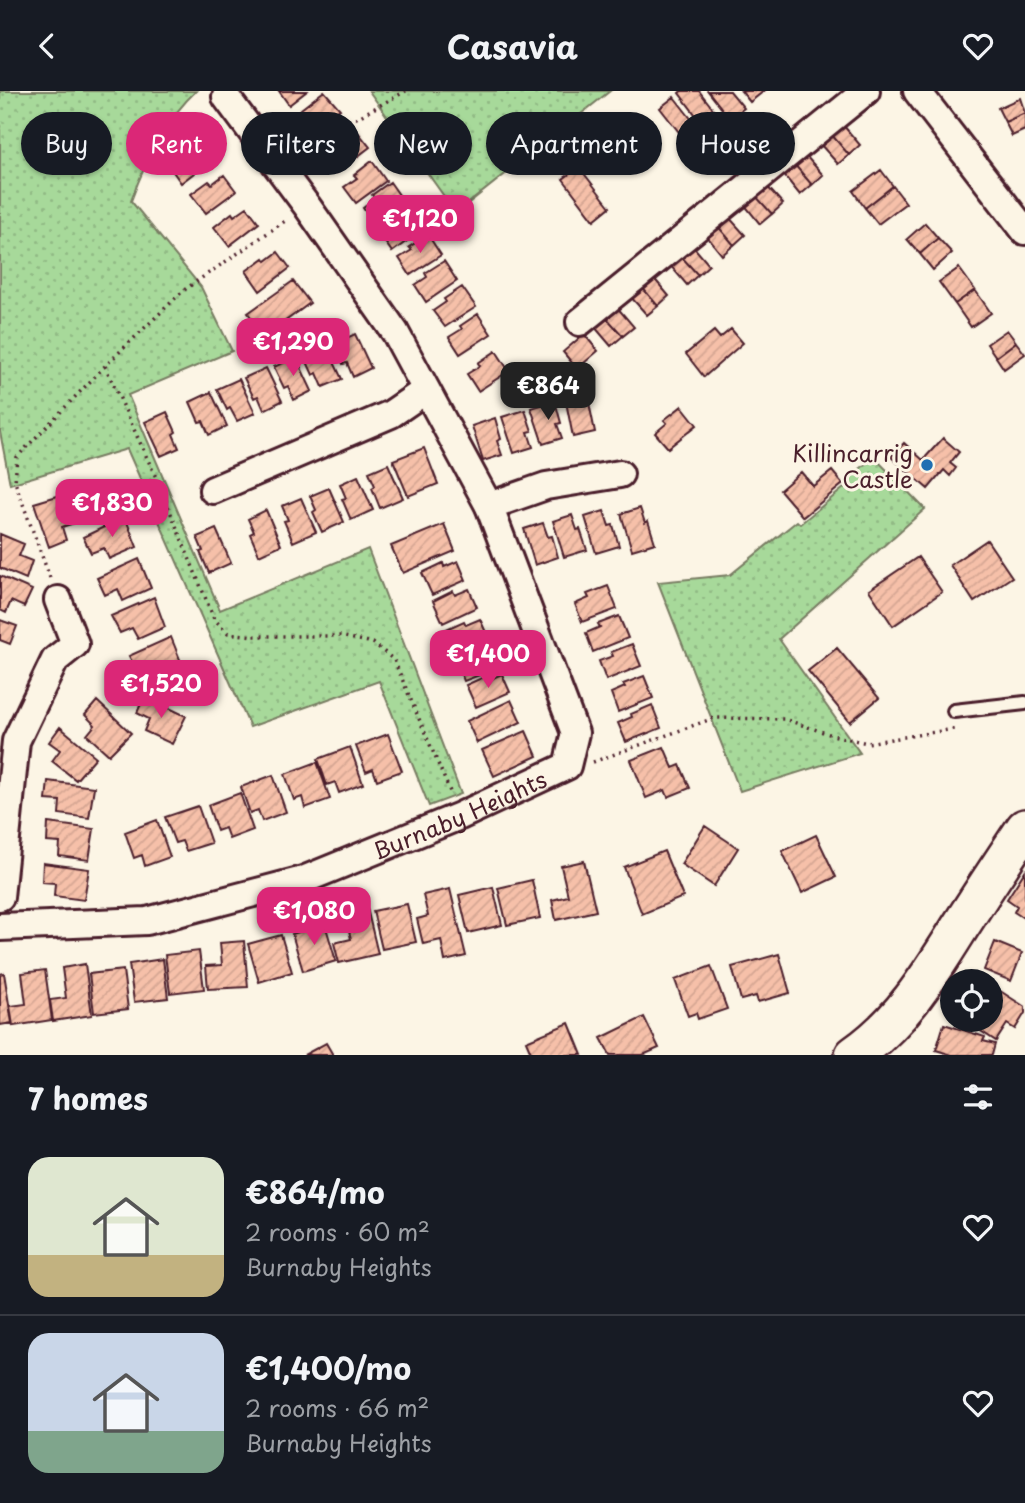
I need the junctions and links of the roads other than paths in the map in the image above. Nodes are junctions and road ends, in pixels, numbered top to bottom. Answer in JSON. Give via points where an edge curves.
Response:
{"nodes":[{"id":1,"x":866,"y":91,"type":"edge"},
{"id":2,"x":917,"y":91,"type":"edge"},
{"id":3,"x":226,"y":97,"type":"dead end"},
{"id":4,"x":1025,"y":231,"type":"edge"},
{"id":5,"x":580,"y":322,"type":"dead end"},
{"id":6,"x":426,"y":390,"type":"junction"},
{"id":7,"x":620,"y":474,"type":"dead end"},
{"id":8,"x":213,"y":490,"type":"dead end"},
{"id":9,"x":489,"y":506,"type":"junction"},
{"id":10,"x":58,"y":600,"type":"road end"},
{"id":11,"x":1025,"y":702,"type":"edge"},
{"id":12,"x":954,"y":711,"type":"dead end"},
{"id":13,"x":1025,"y":828,"type":"edge"},
{"id":14,"x":0,"y":897,"type":"edge"},
{"id":15,"x":0,"y":927,"type":"edge"},
{"id":16,"x":869,"y":1051,"type":"edge"}],
"edges":[{"from":1,"to":5,"type":"street"},
{"from":2,"to":4,"type":"street"},
{"from":3,"to":6,"type":"street","name":"Burnaby Heights","via":[[395,331]]},
{"from":6,"to":8,"type":"street","via":[[391,414]]},
{"from":6,"to":9,"type":"street","name":"Burnaby Heights"},
{"from":7,"to":9,"type":"street","via":[[546,486]]},
{"from":9,"to":15,"type":"street","name":"Burnaby Heights","via":[[575,733],[567,766],[303,880],[147,921]]},
{"from":10,"to":14,"type":"street","via":[[75,644],[55,660],[16,741]]},
{"from":11,"to":12,"type":"lane"},
{"from":13,"to":16,"type":"main road","via":[[924,983]]}]}
